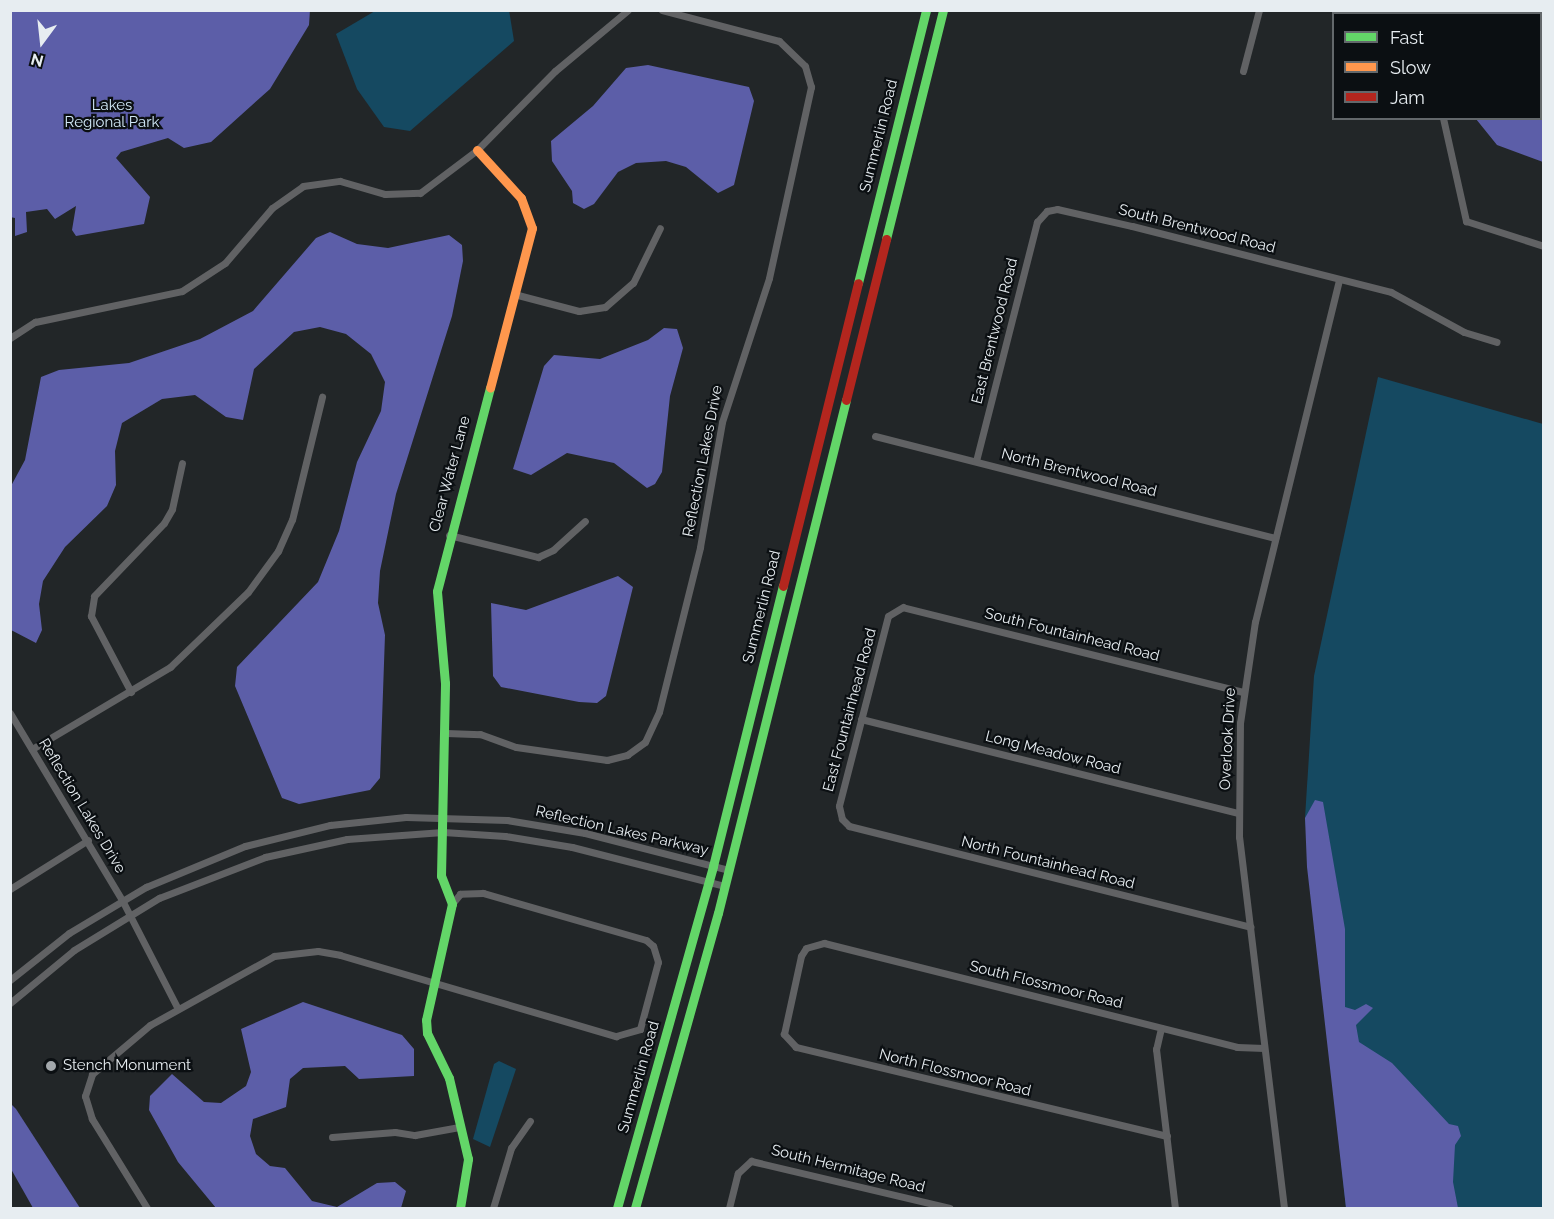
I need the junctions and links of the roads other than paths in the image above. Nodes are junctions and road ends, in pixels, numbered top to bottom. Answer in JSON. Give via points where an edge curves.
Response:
{"nodes":[{"id":1,"x":628,"y":10,"type":"edge"},
{"id":2,"x":662,"y":10,"type":"edge"},
{"id":3,"x":926,"y":10,"type":"edge"},
{"id":4,"x":943,"y":10,"type":"edge"},
{"id":5,"x":1259,"y":10,"type":"edge"},
{"id":6,"x":1243,"y":71,"type":"dead end"},
{"id":7,"x":1443,"y":120,"type":"edge"},
{"id":8,"x":477,"y":150,"type":"junction"},
{"id":9,"x":1047,"y":211,"type":"joint"},
{"id":10,"x":660,"y":228,"type":"dead end"},
{"id":11,"x":1544,"y":246,"type":"edge"},
{"id":12,"x":1340,"y":280,"type":"junction"},
{"id":13,"x":514,"y":294,"type":"junction"},
{"id":14,"x":10,"y":338,"type":"edge"},
{"id":15,"x":1497,"y":342,"type":"dead end"},
{"id":16,"x":322,"y":397,"type":"dead end"},
{"id":17,"x":875,"y":436,"type":"dead end"},
{"id":18,"x":976,"y":461,"type":"junction"},
{"id":19,"x":182,"y":463,"type":"dead end"},
{"id":20,"x":585,"y":521,"type":"dead end"},
{"id":21,"x":448,"y":535,"type":"junction"},
{"id":22,"x":1275,"y":538,"type":"junction"},
{"id":23,"x":894,"y":610,"type":"joint"},
{"id":24,"x":131,"y":692,"type":"junction"},
{"id":25,"x":1243,"y":692,"type":"junction"},
{"id":26,"x":10,"y":713,"type":"edge"},
{"id":27,"x":861,"y":719,"type":"junction"},
{"id":28,"x":446,"y":732,"type":"junction"},
{"id":29,"x":32,"y":749,"type":"junction"},
{"id":30,"x":1238,"y":813,"type":"junction"},
{"id":31,"x":444,"y":816,"type":"junction"},
{"id":32,"x":842,"y":819,"type":"joint"},
{"id":33,"x":443,"y":832,"type":"junction"},
{"id":34,"x":88,"y":840,"type":"junction"},
{"id":35,"x":713,"y":866,"type":"junction"},
{"id":36,"x":729,"y":870,"type":"junction"},
{"id":37,"x":709,"y":882,"type":"junction"},
{"id":38,"x":725,"y":886,"type":"junction"},
{"id":39,"x":10,"y":889,"type":"edge"},
{"id":40,"x":122,"y":900,"type":"junction"},
{"id":41,"x":452,"y":904,"type":"junction"},
{"id":42,"x":130,"y":914,"type":"junction"},
{"id":43,"x":1250,"y":927,"type":"junction"},
{"id":44,"x":822,"y":943,"type":"joint"},
{"id":45,"x":10,"y":980,"type":"edge"},
{"id":46,"x":432,"y":984,"type":"junction"},
{"id":47,"x":10,"y":1003,"type":"edge"},
{"id":48,"x":177,"y":1007,"type":"junction"},
{"id":49,"x":1161,"y":1028,"type":"junction"},
{"id":50,"x":1264,"y":1048,"type":"junction"},
{"id":51,"x":530,"y":1121,"type":"dead end"},
{"id":52,"x":459,"y":1127,"type":"junction"},
{"id":53,"x":1167,"y":1136,"type":"junction"},
{"id":54,"x":332,"y":1137,"type":"dead end"},
{"id":55,"x":147,"y":1209,"type":"edge"},
{"id":56,"x":459,"y":1209,"type":"edge"},
{"id":57,"x":493,"y":1209,"type":"edge"},
{"id":58,"x":617,"y":1209,"type":"edge"},
{"id":59,"x":635,"y":1209,"type":"edge"},
{"id":60,"x":729,"y":1209,"type":"edge"},
{"id":61,"x":950,"y":1209,"type":"edge"},
{"id":62,"x":1175,"y":1209,"type":"edge"},
{"id":63,"x":1284,"y":1209,"type":"edge"}],
"edges":[{"from":1,"to":8,"type":"street","via":[[555,71]]},
{"from":2,"to":28,"type":"street","name":"Reflection Lakes Drive","via":[[779,42],[805,66],[811,87],[769,278],[722,422],[700,547],[659,712],[645,742],[627,755],[607,760],[516,747],[480,734]]},
{"from":3,"to":35,"type":"main road","name":"Summerlin Road"},
{"from":4,"to":36,"type":"main road","name":"Summerlin Road"},
{"from":5,"to":6,"type":"street"},
{"from":7,"to":11,"type":"street","via":[[1466,221]]},
{"from":8,"to":13,"type":"main road","name":"Clear Water Lane","via":[[528,209],[530,238]]},
{"from":8,"to":14,"type":"street","via":[[420,193],[385,194],[340,182],[303,186],[272,208],[225,263],[182,291],[35,322]]},
{"from":9,"to":12,"type":"street","name":"South Brentwood Road","via":[[1057,209],[1132,226]]},
{"from":9,"to":18,"type":"street","name":"East Brentwood Road","via":[[1037,222]]},
{"from":10,"to":13,"type":"street","via":[[633,283],[605,307],[579,311]]},
{"from":12,"to":15,"type":"street","name":"South Brentwood Road","via":[[1391,292],[1464,332]]},
{"from":12,"to":22,"type":"street","name":"Overlook Drive"},
{"from":13,"to":21,"type":"main road","name":"Clear Water Lane"},
{"from":16,"to":24,"type":"street","via":[[292,520],[278,551],[248,591],[195,647]]},
{"from":17,"to":18,"type":"street","name":"North Brentwood Road"},
{"from":18,"to":22,"type":"street","name":"North Brentwood Road"},
{"from":19,"to":24,"type":"street","via":[[172,509],[164,523],[94,596],[91,616]]},
{"from":20,"to":21,"type":"street","via":[[553,550],[538,556]]},
{"from":21,"to":28,"type":"main road","name":"Clear Water Lane","via":[[437,591]]},
{"from":22,"to":25,"type":"street","name":"Overlook Drive"},
{"from":23,"to":25,"type":"street","name":"South Fountainhead Road","via":[[912,609]]},
{"from":23,"to":27,"type":"street","name":"East Fountainhead Road","via":[[888,616]]},
{"from":24,"to":29,"type":"street"},
{"from":25,"to":30,"type":"street","name":"Overlook Drive"},
{"from":26,"to":29,"type":"street","name":"Reflection Lakes Drive"},
{"from":27,"to":30,"type":"street","name":"Long Meadow Road"},
{"from":27,"to":32,"type":"street","name":"East Fountainhead Road","via":[[839,806]]},
{"from":28,"to":31,"type":"main road","name":"Clear Water Lane"},
{"from":29,"to":34,"type":"street","name":"Reflection Lakes Drive"},
{"from":30,"to":43,"type":"street","name":"Overlook Drive"},
{"from":31,"to":33,"type":"main road","name":"Clear Water Lane"},
{"from":31,"to":35,"type":"street","name":"Reflection Lakes Parkway","via":[[546,825]]},
{"from":31,"to":40,"type":"street","name":"Reflection Lakes Parkway","via":[[367,820],[273,838],[210,858]]},
{"from":32,"to":43,"type":"street","name":"North Fountainhead Road","via":[[871,832]]},
{"from":33,"to":37,"type":"street","name":"Reflection Lakes Parkway","via":[[542,841]]},
{"from":33,"to":41,"type":"main road","name":"Clear Water Lane","via":[[441,876]]},
{"from":33,"to":42,"type":"street","name":"Reflection Lakes Parkway","via":[[365,837],[289,850],[189,884]]},
{"from":34,"to":39,"type":"street"},
{"from":34,"to":40,"type":"street","name":"Reflection Lakes Drive"},
{"from":35,"to":36,"type":"street","name":"Reflection Lakes Parkway"},
{"from":35,"to":37,"type":"main road","name":"Summerlin Road"},
{"from":36,"to":38,"type":"main road","name":"Summerlin Road"},
{"from":37,"to":38,"type":"street","name":"Reflection Lakes Parkway"},
{"from":37,"to":58,"type":"main road","name":"Summerlin Road"},
{"from":38,"to":59,"type":"main road","name":"Summerlin Road"},
{"from":40,"to":42,"type":"street","name":"Reflection Lakes Drive"},
{"from":40,"to":45,"type":"street","name":"Reflection Lakes Parkway","via":[[62,939]]},
{"from":41,"to":46,"type":"main road"},
{"from":41,"to":46,"type":"street","via":[[460,894],[483,893],[646,940],[657,952],[656,973],[639,1029],[623,1037]]},
{"from":42,"to":47,"type":"street","name":"Reflection Lakes Parkway","via":[[74,950]]},
{"from":42,"to":48,"type":"street","name":"Reflection Lakes Drive"},
{"from":43,"to":50,"type":"street","name":"Overlook Drive"},
{"from":44,"to":49,"type":"street","name":"South Flossmoor Road"},
{"from":44,"to":53,"type":"street","name":"North Flossmoor Road","via":[[806,948],[801,956],[784,1034],[796,1047]]},
{"from":46,"to":48,"type":"street","via":[[340,955],[297,952],[255,963]]},
{"from":46,"to":52,"type":"main road","via":[[426,1011],[427,1033],[449,1078]]},
{"from":48,"to":55,"type":"street","via":[[92,1074],[85,1096],[92,1119]]},
{"from":49,"to":50,"type":"street","name":"South Flossmoor Road","via":[[1237,1047]]},
{"from":49,"to":53,"type":"street","via":[[1156,1049]]},
{"from":50,"to":63,"type":"street","name":"Overlook Drive"},
{"from":51,"to":57,"type":"street","via":[[511,1148]]},
{"from":52,"to":54,"type":"street","via":[[415,1135],[395,1132]]},
{"from":52,"to":56,"type":"main road","via":[[468,1173]]},
{"from":53,"to":62,"type":"street"},
{"from":60,"to":61,"type":"street","name":"South Hermitage Road","via":[[741,1169],[751,1161]]}]}
